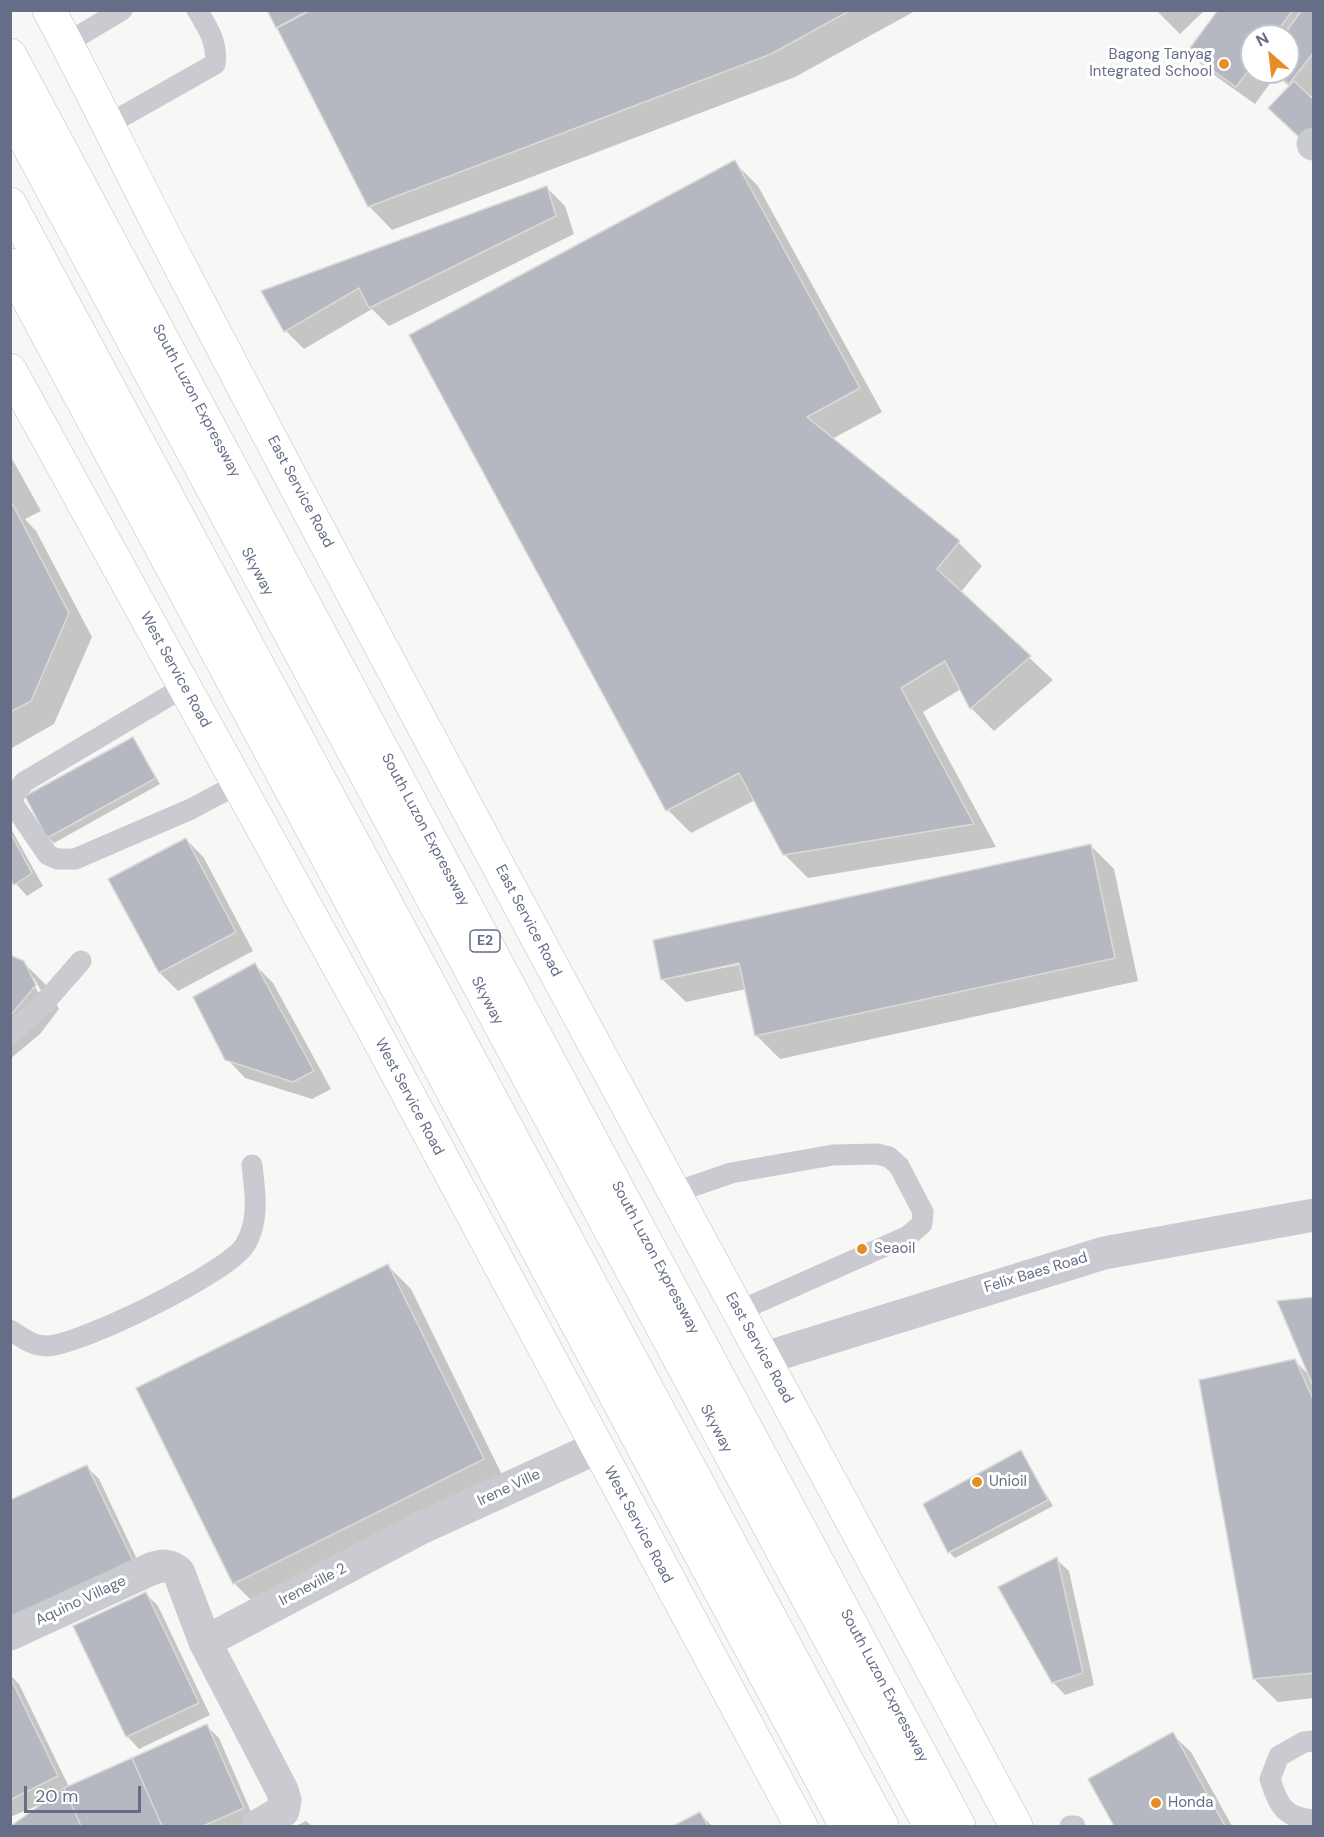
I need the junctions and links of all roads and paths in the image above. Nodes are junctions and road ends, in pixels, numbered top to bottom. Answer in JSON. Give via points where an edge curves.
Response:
{"nodes":[{"id":1,"x":49,"y":10,"type":"edge"},
{"id":2,"x":122,"y":10,"type":"edge"},
{"id":3,"x":197,"y":10,"type":"edge"},
{"id":4,"x":67,"y":44,"type":"junction"},
{"id":5,"x":10,"y":55,"type":"edge"},
{"id":6,"x":10,"y":111,"type":"edge"},
{"id":7,"x":109,"y":124,"type":"junction"},
{"id":8,"x":10,"y":204,"type":"edge"},
{"id":9,"x":10,"y":265,"type":"edge"},
{"id":10,"x":10,"y":370,"type":"edge"},
{"id":11,"x":184,"y":687,"type":"junction"},
{"id":12,"x":238,"y":784,"type":"junction"},
{"id":13,"x":81,"y":961,"type":"dead end"},
{"id":14,"x":10,"y":1034,"type":"edge"},
{"id":15,"x":252,"y":1165,"type":"dead end"},
{"id":16,"x":673,"y":1193,"type":"junction"},
{"id":17,"x":1314,"y":1215,"type":"edge"},
{"id":18,"x":739,"y":1311,"type":"junction"},
{"id":19,"x":10,"y":1330,"type":"edge"},
{"id":20,"x":765,"y":1358,"type":"junction"},
{"id":21,"x":596,"y":1448,"type":"junction"},
{"id":22,"x":421,"y":1528,"type":"joint"},
{"id":23,"x":10,"y":1634,"type":"edge"},
{"id":24,"x":206,"y":1642,"type":"junction"},
{"id":25,"x":1314,"y":1741,"type":"edge"},
{"id":26,"x":1314,"y":1820,"type":"edge"},
{"id":27,"x":258,"y":1827,"type":"edge"},
{"id":28,"x":801,"y":1827,"type":"edge"},
{"id":29,"x":846,"y":1827,"type":"edge"},
{"id":30,"x":882,"y":1827,"type":"edge"},
{"id":31,"x":930,"y":1827,"type":"edge"},
{"id":32,"x":959,"y":1827,"type":"edge"},
{"id":33,"x":1016,"y":1827,"type":"edge"},
{"id":34,"x":1070,"y":1827,"type":"edge"},
{"id":35,"x":1075,"y":1827,"type":"edge"}],
"edges":[{"from":1,"to":4,"type":"main road","name":"East Service Road"},
{"from":2,"to":4,"type":"lane"},
{"from":3,"to":7,"type":"lane","via":[[217,50],[215,64]]},
{"from":4,"to":7,"type":"main road","name":"East Service Road"},
{"from":5,"to":32,"type":"main road","name":"South Luzon Expressway","number":"E2"},
{"from":6,"to":31,"type":"main road","name":"Skyway","number":"E2"},
{"from":7,"to":16,"type":"main road","name":"East Service Road","via":[[180,266]]},
{"from":8,"to":30,"type":"main road"},
{"from":9,"to":29,"type":"main road"},
{"from":10,"to":11,"type":"main road","name":"West Service Road"},
{"from":11,"to":12,"type":"main road","name":"West Service Road"},
{"from":11,"to":12,"type":"lane","via":[[24,782],[14,795],[13,804],[48,855],[75,859]]},
{"from":12,"to":21,"type":"main road","name":"West Service Road"},
{"from":13,"to":14,"type":"lane"},
{"from":15,"to":19,"type":"lane","via":[[255,1216],[251,1230],[245,1245],[221,1268],[75,1339],[49,1346],[31,1344]]},
{"from":16,"to":18,"type":"main road","name":"East Service Road"},
{"from":16,"to":18,"type":"lane","via":[[732,1173],[833,1155],[877,1154],[890,1157],[898,1166],[923,1212],[922,1224],[883,1249]]},
{"from":17,"to":20,"type":"street","name":"Felix Baes Road","via":[[1104,1253]]},
{"from":18,"to":20,"type":"main road","name":"East Service Road"},
{"from":20,"to":33,"type":"main road","name":"East Service Road"},
{"from":21,"to":22,"type":"street","name":"Irene Ville"},
{"from":21,"to":28,"type":"main road","name":"West Service Road"},
{"from":22,"to":24,"type":"street","name":"Ireneville 2"},
{"from":23,"to":24,"type":"street","name":"Aquino Village","via":[[163,1565],[179,1573]]},
{"from":24,"to":27,"type":"street","via":[[285,1800],[283,1811]]},
{"from":25,"to":26,"type":"lane","via":[[1304,1742],[1279,1756],[1270,1779],[1283,1808],[1295,1818]]},
{"from":34,"to":35,"type":"lane"}]}
